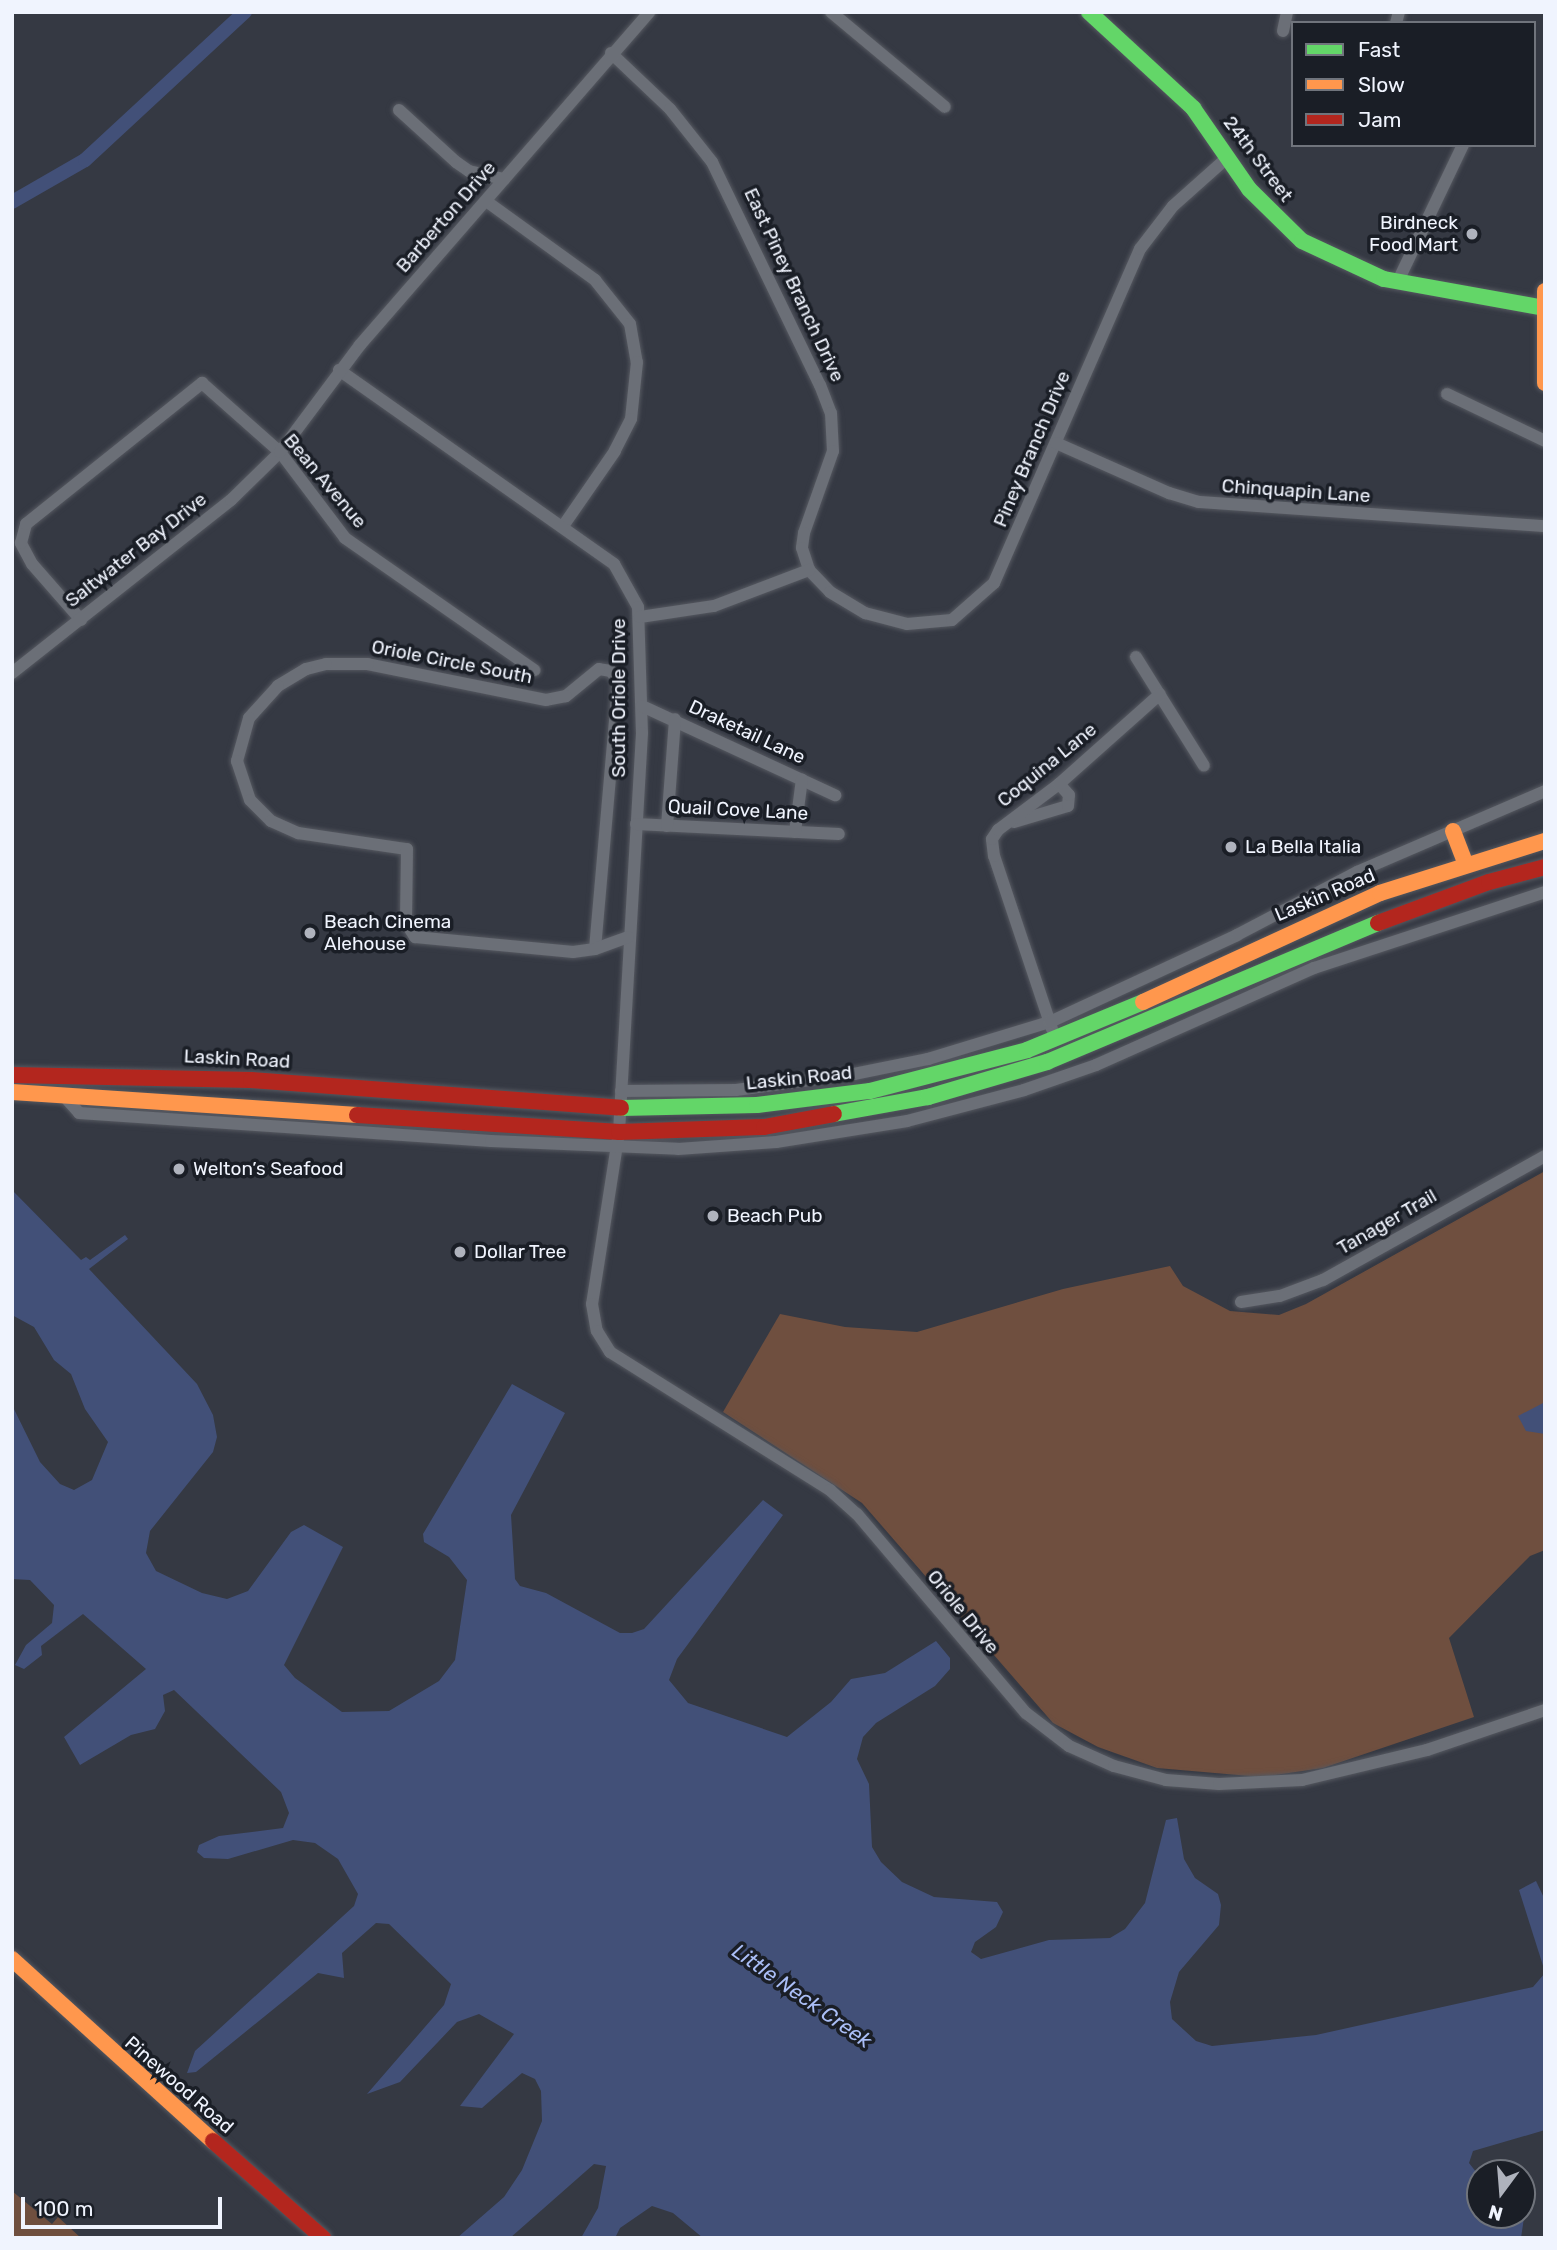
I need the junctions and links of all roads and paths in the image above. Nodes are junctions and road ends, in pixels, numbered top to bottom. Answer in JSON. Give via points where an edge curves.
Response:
{"nodes":[{"id":1,"x":649,"y":12,"type":"edge"},
{"id":2,"x":831,"y":12,"type":"edge"},
{"id":3,"x":1089,"y":12,"type":"edge"},
{"id":4,"x":1287,"y":12,"type":"edge"},
{"id":5,"x":1283,"y":31,"type":"dead end"},
{"id":6,"x":611,"y":53,"type":"junction"},
{"id":7,"x":945,"y":107,"type":"dead end"},
{"id":8,"x":399,"y":110,"type":"dead end"},
{"id":9,"x":1462,"y":147,"type":"edge"},
{"id":10,"x":1228,"y":158,"type":"junction"},
{"id":11,"x":504,"y":179,"type":"junction"},
{"id":12,"x":486,"y":201,"type":"junction"},
{"id":13,"x":1398,"y":281,"type":"junction"},
{"id":14,"x":1545,"y":290,"type":"edge"},
{"id":15,"x":1545,"y":308,"type":"edge"},
{"id":16,"x":339,"y":370,"type":"junction"},
{"id":17,"x":1545,"y":383,"type":"edge"},
{"id":18,"x":1447,"y":394,"type":"dead end"},
{"id":19,"x":1545,"y":441,"type":"edge"},
{"id":20,"x":1056,"y":443,"type":"junction"},
{"id":21,"x":280,"y":452,"type":"junction"},
{"id":22,"x":563,"y":526,"type":"junction"},
{"id":23,"x":1545,"y":526,"type":"edge"},
{"id":24,"x":809,"y":570,"type":"junction"},
{"id":25,"x":640,"y":617,"type":"junction"},
{"id":26,"x":81,"y":620,"type":"junction"},
{"id":27,"x":1136,"y":657,"type":"dead end"},
{"id":28,"x":534,"y":670,"type":"dead end"},
{"id":29,"x":12,"y":673,"type":"edge"},
{"id":30,"x":1160,"y":694,"type":"junction"},
{"id":31,"x":642,"y":706,"type":"junction"},
{"id":32,"x":675,"y":719,"type":"junction"},
{"id":33,"x":1204,"y":766,"type":"dead end"},
{"id":34,"x":802,"y":779,"type":"junction"},
{"id":35,"x":1059,"y":784,"type":"junction"},
{"id":36,"x":1545,"y":791,"type":"edge"},
{"id":37,"x":835,"y":795,"type":"dead end"},
{"id":38,"x":636,"y":824,"type":"junction"},
{"id":39,"x":1003,"y":825,"type":"junction"},
{"id":40,"x":667,"y":826,"type":"junction"},
{"id":41,"x":1453,"y":831,"type":"junction"},
{"id":42,"x":795,"y":832,"type":"junction"},
{"id":43,"x":839,"y":834,"type":"dead end"},
{"id":44,"x":1545,"y":841,"type":"edge"},
{"id":45,"x":1466,"y":865,"type":"junction"},
{"id":46,"x":1545,"y":867,"type":"edge"},
{"id":47,"x":1357,"y":872,"type":"junction"},
{"id":48,"x":1545,"y":892,"type":"edge"},
{"id":49,"x":1371,"y":897,"type":"junction"},
{"id":50,"x":628,"y":936,"type":"junction"},
{"id":51,"x":596,"y":949,"type":"junction"},
{"id":52,"x":1050,"y":1022,"type":"junction"},
{"id":53,"x":1056,"y":1039,"type":"junction"},
{"id":54,"x":1055,"y":1060,"type":"junction"},
{"id":55,"x":12,"y":1074,"type":"edge"},
{"id":56,"x":1062,"y":1076,"type":"junction"},
{"id":57,"x":251,"y":1080,"type":"junction"},
{"id":58,"x":621,"y":1091,"type":"junction"},
{"id":59,"x":12,"y":1092,"type":"edge"},
{"id":60,"x":63,"y":1095,"type":"junction"},
{"id":61,"x":250,"y":1105,"type":"junction"},
{"id":62,"x":620,"y":1108,"type":"junction"},
{"id":63,"x":249,"y":1124,"type":"junction"},
{"id":64,"x":619,"y":1140,"type":"junction"},
{"id":65,"x":1545,"y":1156,"type":"edge"},
{"id":66,"x":1241,"y":1302,"type":"dead end"},
{"id":67,"x":1545,"y":1710,"type":"edge"},
{"id":68,"x":12,"y":1959,"type":"edge"},
{"id":69,"x":323,"y":2238,"type":"edge"}],
"edges":[{"from":1,"to":6,"type":"street","name":"Barberton Drive"},
{"from":2,"to":7,"type":"street"},
{"from":3,"to":10,"type":"main road","name":"24th Street","via":[[1185,99]]},
{"from":4,"to":5,"type":"street"},
{"from":6,"to":11,"type":"street","name":"Barberton Drive"},
{"from":6,"to":24,"type":"street","name":"East Piney Branch Drive","via":[[670,109],[712,162],[831,413],[833,451],[804,533]]},
{"from":8,"to":11,"type":"street","via":[[456,162]]},
{"from":9,"to":13,"type":"street"},
{"from":10,"to":13,"type":"main road","name":"24th Street","via":[[1265,208],[1302,241],[1358,270]]},
{"from":10,"to":20,"type":"street","name":"Piney Branch Drive","via":[[1173,206],[1140,249]]},
{"from":11,"to":12,"type":"street","name":"Barberton Drive"},
{"from":12,"to":16,"type":"street","name":"Barberton Drive"},
{"from":12,"to":22,"type":"street","via":[[595,280],[629,324],[637,362],[631,419],[615,451]]},
{"from":13,"to":15,"type":"main road","name":"24th Street"},
{"from":14,"to":15,"type":"main road"},
{"from":15,"to":17,"type":"main road"},
{"from":16,"to":21,"type":"street","name":"Barberton Drive"},
{"from":16,"to":22,"type":"street","name":"South Oriole Drive"},
{"from":18,"to":19,"type":"street"},
{"from":20,"to":23,"type":"street","name":"Chinquapin Lane","via":[[1199,502]]},
{"from":20,"to":24,"type":"street","name":"Piney Branch Drive","via":[[994,583],[952,620],[906,624],[865,613],[830,592]]},
{"from":21,"to":26,"type":"street","name":"Saltwater Bay Drive","via":[[231,500]]},
{"from":21,"to":26,"type":"street","name":"Bean Avenue","via":[[202,383],[26,524],[21,543],[32,564]]},
{"from":21,"to":28,"type":"street","name":"Bean Avenue","via":[[345,538]]},
{"from":22,"to":25,"type":"street","name":"South Oriole Drive","via":[[619,570],[633,591]]},
{"from":24,"to":25,"type":"street","via":[[714,606]]},
{"from":25,"to":31,"type":"street","name":"South Oriole Drive"},
{"from":26,"to":29,"type":"street","name":"Saltwater Bay Drive"},
{"from":27,"to":30,"type":"street"},
{"from":30,"to":33,"type":"street"},
{"from":30,"to":35,"type":"street","name":"Coquina Lane"},
{"from":31,"to":32,"type":"street","name":"Draketail Lane"},
{"from":31,"to":38,"type":"street","name":"South Oriole Drive"},
{"from":32,"to":34,"type":"street","name":"Draketail Lane"},
{"from":32,"to":40,"type":"street"},
{"from":34,"to":37,"type":"street","name":"Draketail Lane"},
{"from":34,"to":42,"type":"street"},
{"from":35,"to":39,"type":"street","name":"Coquina Lane"},
{"from":35,"to":39,"type":"street","via":[[1069,794],[1068,806]]},
{"from":36,"to":41,"type":"street","name":"Laskin Road"},
{"from":38,"to":40,"type":"street","name":"Quail Cove Lane"},
{"from":38,"to":50,"type":"street","name":"South Oriole Drive"},
{"from":39,"to":52,"type":"street","name":"Coquina Lane","via":[[992,847]]},
{"from":40,"to":42,"type":"street","name":"Quail Cove Lane"},
{"from":41,"to":45,"type":"main road"},
{"from":41,"to":47,"type":"street","name":"Laskin Road"},
{"from":42,"to":43,"type":"street","name":"Quail Cove Lane"},
{"from":44,"to":45,"type":"main road","name":"Laskin Road"},
{"from":45,"to":49,"type":"main road","name":"Laskin Road"},
{"from":46,"to":54,"type":"main road","name":"Laskin Road","via":[[1489,882],[1329,942]]},
{"from":47,"to":49,"type":"street"},
{"from":47,"to":52,"type":"street","name":"Laskin Road","via":[[1237,935]]},
{"from":48,"to":56,"type":"street","name":"Laskin Road","via":[[1314,968]]},
{"from":49,"to":53,"type":"main road","name":"Laskin Road"},
{"from":50,"to":51,"type":"street","name":"Oriole Circle South"},
{"from":50,"to":58,"type":"street","name":"South Oriole Drive"},
{"from":51,"to":51,"type":"street","name":"Oriole Circle South","via":[[618,681],[611,671],[600,669],[566,696],[546,700],[369,664],[326,664],[295,674],[249,718],[237,761],[250,800],[271,821],[298,834],[407,849],[406,923],[415,937],[478,946],[573,952]]},
{"from":52,"to":53,"type":"street","name":"Coquina Lane"},
{"from":52,"to":58,"type":"street","name":"Laskin Road","via":[[928,1059],[854,1074],[736,1090]]},
{"from":53,"to":62,"type":"main road","name":"Laskin Road","via":[[959,1070],[870,1091],[757,1104]]},
{"from":54,"to":56,"type":"main road"},
{"from":54,"to":64,"type":"main road","name":"Laskin Road","via":[[928,1097],[833,1116]]},
{"from":55,"to":57,"type":"main road","name":"Laskin Road"},
{"from":56,"to":64,"type":"street","name":"Laskin Road","via":[[972,1105],[880,1126],[733,1146]]},
{"from":57,"to":61,"type":"main road"},
{"from":57,"to":62,"type":"main road","name":"Laskin Road"},
{"from":58,"to":62,"type":"street","name":"South Oriole Drive"},
{"from":59,"to":60,"type":"main road","name":"Laskin Road"},
{"from":60,"to":61,"type":"main road","name":"Laskin Road"},
{"from":60,"to":63,"type":"street","name":"Laskin Road","via":[[67,1105],[79,1113]]},
{"from":61,"to":63,"type":"street"},
{"from":61,"to":64,"type":"main road","name":"Laskin Road"},
{"from":62,"to":64,"type":"street","name":"South Oriole Drive"},
{"from":63,"to":64,"type":"street","name":"Laskin Road"},
{"from":64,"to":67,"type":"street","name":"Oriole Drive","via":[[592,1304],[601,1340],[622,1362],[767,1448],[839,1498],[1007,1694],[1069,1746],[1114,1766],[1166,1780],[1219,1784],[1302,1780],[1427,1750]]},
{"from":65,"to":66,"type":"street","name":"Tanager Trail","via":[[1323,1280],[1280,1296]]},
{"from":68,"to":69,"type":"main road","name":"Pinewood Road","via":[[72,2018]]}]}
